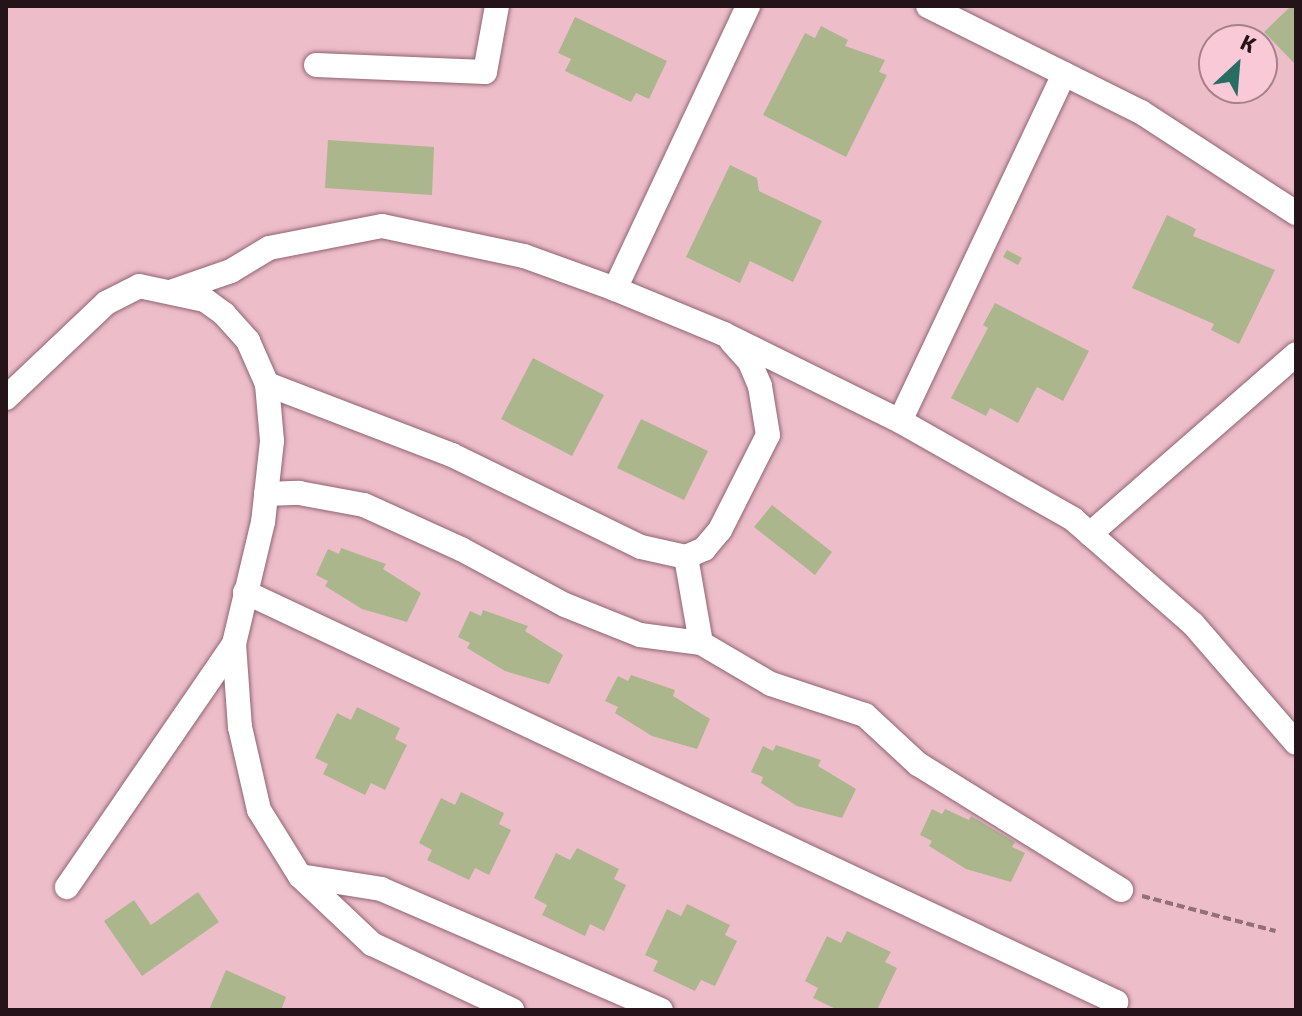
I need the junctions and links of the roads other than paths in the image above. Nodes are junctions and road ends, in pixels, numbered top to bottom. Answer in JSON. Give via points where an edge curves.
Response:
{"nodes":[{"id":1,"x":497,"y":6,"type":"edge"},
{"id":2,"x":748,"y":6,"type":"edge"},
{"id":3,"x":928,"y":6,"type":"edge"},
{"id":4,"x":316,"y":65,"type":"dead end"},
{"id":5,"x":1064,"y":74,"type":"junction"},
{"id":6,"x":1296,"y":213,"type":"edge"},
{"id":7,"x":615,"y":289,"type":"junction"},
{"id":8,"x":173,"y":291,"type":"junction"},
{"id":9,"x":724,"y":334,"type":"junction"},
{"id":10,"x":1296,"y":354,"type":"edge"},
{"id":11,"x":267,"y":384,"type":"junction"},
{"id":12,"x":6,"y":398,"type":"edge"},
{"id":13,"x":900,"y":421,"type":"junction"},
{"id":14,"x":266,"y":494,"type":"junction"},
{"id":15,"x":1090,"y":534,"type":"junction"},
{"id":16,"x":686,"y":557,"type":"junction"},
{"id":17,"x":245,"y":592,"type":"junction"},
{"id":18,"x":701,"y":643,"type":"junction"},
{"id":19,"x":234,"y":644,"type":"junction"},
{"id":20,"x":1296,"y":743,"type":"edge"},
{"id":21,"x":300,"y":876,"type":"junction"},
{"id":22,"x":67,"y":887,"type":"dead end"},
{"id":23,"x":1121,"y":890,"type":"road end"},
{"id":24,"x":512,"y":1010,"type":"edge"},
{"id":25,"x":661,"y":1010,"type":"edge"},
{"id":26,"x":1112,"y":1010,"type":"edge"}],
"edges":[{"from":1,"to":4,"type":"street","via":[[485,72]]},
{"from":2,"to":7,"type":"street"},
{"from":3,"to":5,"type":"street"},
{"from":5,"to":6,"type":"street","via":[[1141,112]]},
{"from":5,"to":13,"type":"street"},
{"from":7,"to":8,"type":"street","via":[[524,256],[382,226],[269,248],[231,271]]},
{"from":7,"to":9,"type":"street"},
{"from":8,"to":11,"type":"street","via":[[205,300],[224,314],[248,341]]},
{"from":8,"to":12,"type":"street","via":[[139,286],[106,303]]},
{"from":9,"to":13,"type":"street"},
{"from":9,"to":16,"type":"street","via":[[750,362],[768,435],[720,530],[704,549]]},
{"from":10,"to":15,"type":"street"},
{"from":11,"to":14,"type":"street","via":[[272,441]]},
{"from":11,"to":16,"type":"street","via":[[452,455],[641,547]]},
{"from":13,"to":15,"type":"street","via":[[1013,482]]},
{"from":14,"to":17,"type":"street"},
{"from":14,"to":18,"type":"street","via":[[299,493],[364,505],[565,605],[640,635]]},
{"from":15,"to":20,"type":"street","via":[[1193,624]]},
{"from":16,"to":18,"type":"street"},
{"from":17,"to":19,"type":"street"},
{"from":17,"to":26,"type":"street","via":[[1116,1002]]},
{"from":18,"to":23,"type":"street","via":[[771,684],[865,715],[918,764]]},
{"from":19,"to":21,"type":"street","via":[[240,727],[259,810]]},
{"from":19,"to":22,"type":"street"},
{"from":21,"to":24,"type":"street","via":[[372,944]]},
{"from":21,"to":25,"type":"street","via":[[381,889]]}]}
